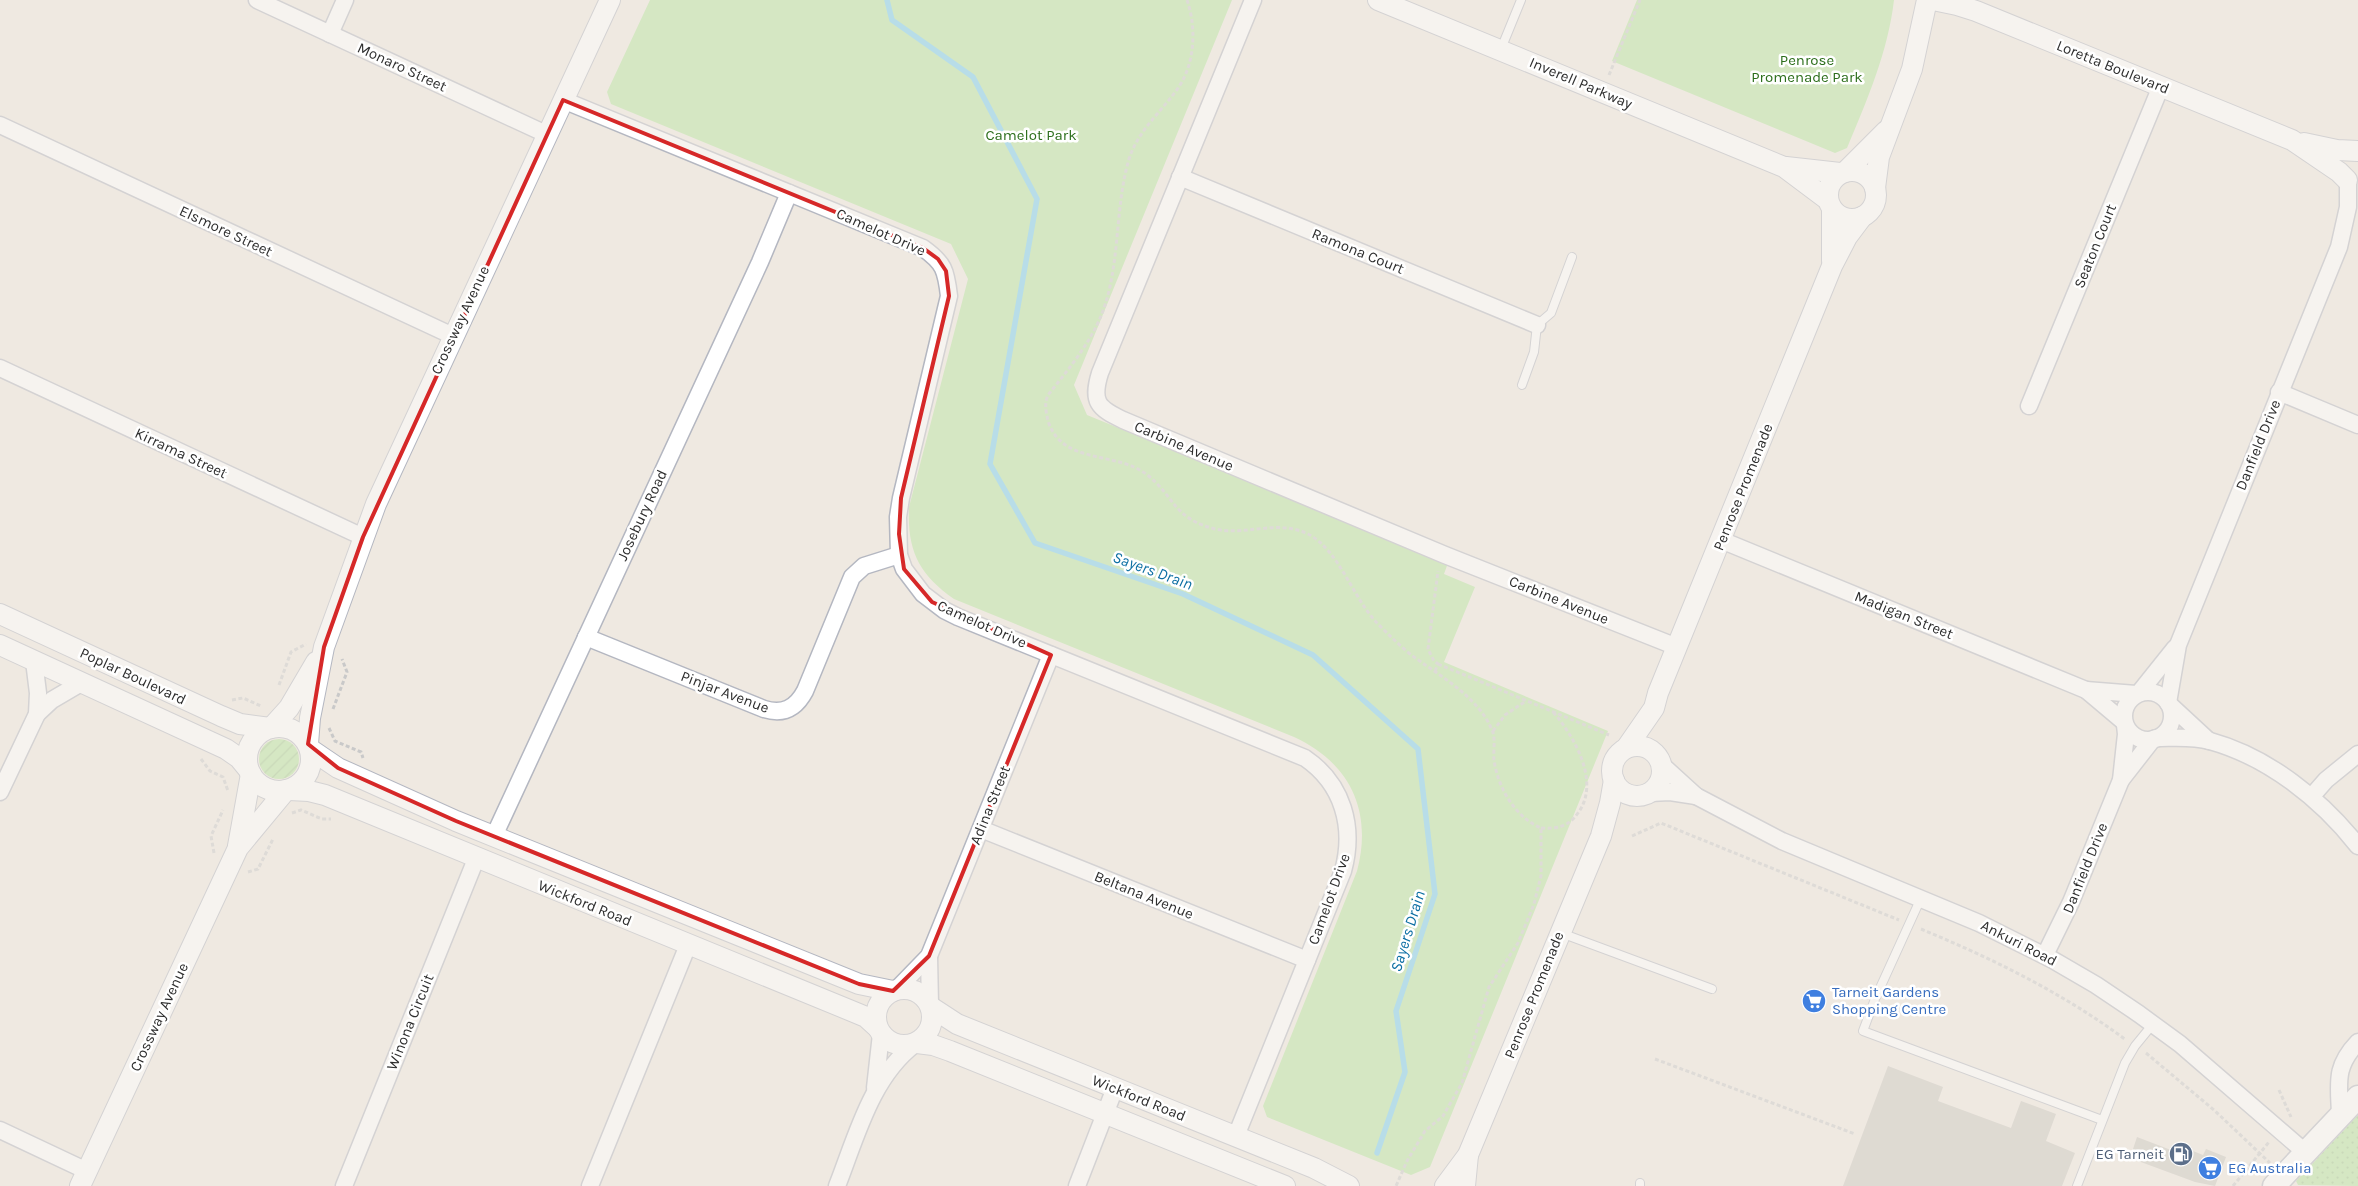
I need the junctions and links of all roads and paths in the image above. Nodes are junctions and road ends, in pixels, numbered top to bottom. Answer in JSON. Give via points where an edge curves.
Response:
{"nodes":[{"id":1,"x":257,"y":0,"type":"edge"},
{"id":2,"x":345,"y":0,"type":"edge"},
{"id":3,"x":610,"y":0,"type":"edge"},
{"id":4,"x":1187,"y":0,"type":"edge"},
{"id":5,"x":1253,"y":0,"type":"edge"},
{"id":6,"x":1521,"y":0,"type":"edge"},
{"id":7,"x":1640,"y":0,"type":"edge"},
{"id":8,"x":1927,"y":0,"type":"edge"},
{"id":9,"x":1933,"y":0,"type":"edge"},
{"id":10,"x":1384,"y":1,"type":"edge"},
{"id":11,"x":330,"y":34,"type":"junction"},
{"id":12,"x":1500,"y":50,"type":"junction"},
{"id":13,"x":2161,"y":86,"type":"junction"},
{"id":14,"x":1602,"y":92,"type":"junction"},
{"id":15,"x":563,"y":100,"type":"junction"},
{"id":16,"x":0,"y":125,"type":"edge"},
{"id":17,"x":1888,"y":130,"type":"junction"},
{"id":18,"x":546,"y":134,"type":"junction"},
{"id":19,"x":2292,"y":140,"type":"junction"},
{"id":20,"x":2358,"y":151,"type":"edge"},
{"id":21,"x":1784,"y":167,"type":"junction"},
{"id":22,"x":1842,"y":173,"type":"junction"},
{"id":23,"x":1180,"y":177,"type":"junction"},
{"id":24,"x":2351,"y":186,"type":"edge"},
{"id":25,"x":1875,"y":188,"type":"junction"},
{"id":26,"x":789,"y":193,"type":"junction"},
{"id":27,"x":1830,"y":205,"type":"junction"},
{"id":28,"x":1862,"y":217,"type":"junction"},
{"id":29,"x":2358,"y":221,"type":"edge"},
{"id":30,"x":2340,"y":247,"type":"junction"},
{"id":31,"x":1572,"y":257,"type":"dead end"},
{"id":32,"x":1832,"y":266,"type":"junction"},
{"id":33,"x":1537,"y":325,"type":"junction"},
{"id":34,"x":453,"y":336,"type":"junction"},
{"id":35,"x":0,"y":368,"type":"edge"},
{"id":36,"x":1522,"y":385,"type":"dead end"},
{"id":37,"x":2279,"y":392,"type":"junction"},
{"id":38,"x":2029,"y":406,"type":"dead end"},
{"id":39,"x":2358,"y":425,"type":"edge"},
{"id":40,"x":363,"y":537,"type":"junction"},
{"id":41,"x":1721,"y":540,"type":"junction"},
{"id":42,"x":899,"y":555,"type":"junction"},
{"id":43,"x":1445,"y":555,"type":"junction"},
{"id":44,"x":0,"y":614,"type":"edge"},
{"id":45,"x":586,"y":637,"type":"junction"},
{"id":46,"x":2178,"y":644,"type":"junction"},
{"id":47,"x":0,"y":645,"type":"edge"},
{"id":48,"x":324,"y":647,"type":"junction"},
{"id":49,"x":1677,"y":647,"type":"junction"},
{"id":50,"x":291,"y":652,"type":"dead end"},
{"id":51,"x":1051,"y":655,"type":"junction"},
{"id":52,"x":34,"y":661,"type":"junction"},
{"id":53,"x":1438,"y":664,"type":"junction"},
{"id":54,"x":1434,"y":671,"type":"junction"},
{"id":55,"x":347,"y":672,"type":"dead end"},
{"id":56,"x":81,"y":683,"type":"junction"},
{"id":57,"x":2086,"y":690,"type":"junction"},
{"id":58,"x":275,"y":693,"type":"dead end"},
{"id":59,"x":2138,"y":694,"type":"junction"},
{"id":60,"x":242,"y":698,"type":"dead end"},
{"id":61,"x":1527,"y":701,"type":"junction"},
{"id":62,"x":2168,"y":703,"type":"junction"},
{"id":63,"x":264,"y":708,"type":"dead end"},
{"id":64,"x":1654,"y":708,"type":"junction"},
{"id":65,"x":1552,"y":711,"type":"junction"},
{"id":66,"x":37,"y":714,"type":"junction"},
{"id":67,"x":331,"y":715,"type":"dead end"},
{"id":68,"x":2124,"y":723,"type":"junction"},
{"id":69,"x":270,"y":728,"type":"junction"},
{"id":70,"x":1493,"y":731,"type":"junction"},
{"id":71,"x":1609,"y":735,"type":"dead end"},
{"id":72,"x":2155,"y":739,"type":"junction"},
{"id":73,"x":2209,"y":741,"type":"junction"},
{"id":74,"x":309,"y":747,"type":"junction"},
{"id":75,"x":1627,"y":748,"type":"junction"},
{"id":76,"x":2358,"y":754,"type":"edge"},
{"id":77,"x":1661,"y":762,"type":"junction"},
{"id":78,"x":210,"y":770,"type":"dead end"},
{"id":79,"x":249,"y":772,"type":"junction"},
{"id":80,"x":1614,"y":780,"type":"junction"},
{"id":81,"x":2121,"y":780,"type":"junction"},
{"id":82,"x":288,"y":790,"type":"junction"},
{"id":83,"x":0,"y":792,"type":"edge"},
{"id":84,"x":1647,"y":794,"type":"junction"},
{"id":85,"x":230,"y":796,"type":"dead end"},
{"id":86,"x":1696,"y":796,"type":"junction"},
{"id":87,"x":2312,"y":796,"type":"junction"},
{"id":88,"x":226,"y":804,"type":"dead end"},
{"id":89,"x":284,"y":816,"type":"dead end"},
{"id":90,"x":322,"y":819,"type":"dead end"},
{"id":91,"x":1541,"y":828,"type":"junction"},
{"id":92,"x":981,"y":829,"type":"junction"},
{"id":93,"x":211,"y":836,"type":"dead end"},
{"id":94,"x":274,"y":836,"type":"dead end"},
{"id":95,"x":494,"y":836,"type":"junction"},
{"id":96,"x":1601,"y":836,"type":"junction"},
{"id":97,"x":1632,"y":836,"type":"dead end"},
{"id":98,"x":2358,"y":846,"type":"edge"},
{"id":99,"x":238,"y":848,"type":"junction"},
{"id":100,"x":476,"y":859,"type":"junction"},
{"id":101,"x":258,"y":868,"type":"dead end"},
{"id":102,"x":1921,"y":898,"type":"junction"},
{"id":103,"x":697,"y":919,"type":"junction"},
{"id":104,"x":1910,"y":925,"type":"junction"},
{"id":105,"x":1559,"y":933,"type":"junction"},
{"id":106,"x":688,"y":944,"type":"junction"},
{"id":107,"x":930,"y":956,"type":"junction"},
{"id":108,"x":2045,"y":956,"type":"junction"},
{"id":109,"x":1307,"y":960,"type":"junction"},
{"id":110,"x":895,"y":990,"type":"junction"},
{"id":111,"x":1712,"y":990,"type":"dead end"},
{"id":112,"x":930,"y":1006,"type":"junction"},
{"id":113,"x":2153,"y":1024,"type":"junction"},
{"id":114,"x":879,"y":1031,"type":"junction"},
{"id":115,"x":2358,"y":1042,"type":"edge"},
{"id":116,"x":916,"y":1044,"type":"junction"},
{"id":117,"x":2135,"y":1046,"type":"junction"},
{"id":118,"x":1655,"y":1059,"type":"dead end"},
{"id":119,"x":1115,"y":1088,"type":"junction"},
{"id":120,"x":874,"y":1095,"type":"junction"},
{"id":121,"x":2358,"y":1097,"type":"edge"},
{"id":122,"x":1106,"y":1113,"type":"junction"},
{"id":123,"x":2340,"y":1115,"type":"junction"},
{"id":124,"x":2102,"y":1120,"type":"junction"},
{"id":125,"x":0,"y":1130,"type":"edge"},
{"id":126,"x":1855,"y":1134,"type":"dead end"},
{"id":127,"x":1236,"y":1136,"type":"junction"},
{"id":128,"x":2260,"y":1152,"type":"dead end"},
{"id":129,"x":2304,"y":1152,"type":"junction"},
{"id":130,"x":1468,"y":1156,"type":"junction"},
{"id":131,"x":84,"y":1178,"type":"edge"},
{"id":132,"x":344,"y":1186,"type":"edge"},
{"id":133,"x":590,"y":1186,"type":"edge"},
{"id":134,"x":837,"y":1186,"type":"edge"},
{"id":135,"x":1077,"y":1186,"type":"edge"},
{"id":136,"x":1286,"y":1186,"type":"edge"},
{"id":137,"x":1349,"y":1186,"type":"edge"},
{"id":138,"x":1396,"y":1186,"type":"edge"},
{"id":139,"x":1444,"y":1186,"type":"edge"},
{"id":140,"x":1465,"y":1186,"type":"edge"},
{"id":141,"x":2078,"y":1186,"type":"edge"},
{"id":142,"x":2274,"y":1186,"type":"edge"}],
"edges":[{"from":1,"to":11,"type":"street","name":"Monaro Street"},
{"from":2,"to":11,"type":"street"},
{"from":3,"to":15,"type":"street","name":"Crossway Avenue"},
{"from":4,"to":54,"type":"path","via":[[1193,43],[1188,68],[1176,91],[1132,150],[1121,191],[1111,278],[1104,305],[1081,350],[1048,395],[1045,406],[1050,425],[1059,439],[1078,453],[1128,465],[1146,474],[1179,512],[1197,522],[1216,529],[1285,527],[1310,535],[1330,554],[1371,617]]},
{"from":5,"to":23,"type":"street","name":"Carbine Avenue"},
{"from":6,"to":12,"type":"lane"},
{"from":7,"to":14,"type":"path"},
{"from":8,"to":17,"type":"street","via":[[1912,69]]},
{"from":9,"to":13,"type":"street","name":"Loretta Boulevard","via":[[1976,11]]},
{"from":10,"to":12,"type":"street","name":"Inverell Parkway"},
{"from":11,"to":18,"type":"street","name":"Monaro Street"},
{"from":12,"to":14,"type":"street","name":"Inverell Parkway"},
{"from":13,"to":19,"type":"street","name":"Loretta Boulevard"},
{"from":13,"to":38,"type":"street","name":"Seaton Court"},
{"from":14,"to":21,"type":"street","name":"Inverell Parkway"},
{"from":15,"to":18,"type":"street","name":"Crossway Avenue"},
{"from":15,"to":26,"type":"street","name":"Camelot Drive"},
{"from":16,"to":34,"type":"street","name":"Elsmore Street"},
{"from":17,"to":22,"type":"street"},
{"from":17,"to":25,"type":"street","via":[[1879,157]]},
{"from":18,"to":34,"type":"street","name":"Crossway Avenue"},
{"from":19,"to":20,"type":"street","name":"Loretta Boulevard"},
{"from":19,"to":24,"type":"street","name":"Loretta Boulevard","via":[[2339,172]]},
{"from":20,"to":24,"type":"street","via":[[2347,164]]},
{"from":21,"to":22,"type":"street","name":"Inverell Parkway"},
{"from":21,"to":27,"type":"street","name":"Inverell Parkway"},
{"from":22,"to":25,"type":"street","via":[[1852,171],[1867,176]]},
{"from":22,"to":27,"type":"street","via":[[1831,182]]},
{"from":23,"to":33,"type":"street","name":"Ramona Court"},
{"from":23,"to":43,"type":"street","name":"Carbine Avenue","via":[[1100,373],[1095,393],[1098,404],[1123,420]]},
{"from":24,"to":30,"type":"street","name":"Danfield Drive"},
{"from":25,"to":28,"type":"street","via":[[1875,202]]},
{"from":26,"to":42,"type":"street","name":"Camelot Drive","via":[[923,248],[938,259],[946,271],[949,296],[901,498]]},
{"from":26,"to":45,"type":"street","name":"Josebury Road"},
{"from":27,"to":28,"type":"street","via":[[1842,217]]},
{"from":27,"to":32,"type":"street","name":"Penrose Promenade"},
{"from":28,"to":32,"type":"street","name":"Penrose Promenade","via":[[1846,237]]},
{"from":29,"to":30,"type":"street","name":"Danfield Drive"},
{"from":30,"to":37,"type":"street","name":"Danfield Drive"},
{"from":31,"to":33,"type":"lane","via":[[1551,313]]},
{"from":32,"to":41,"type":"street","name":"Penrose Promenade"},
{"from":33,"to":36,"type":"lane","via":[[1534,352]]},
{"from":34,"to":40,"type":"street","name":"Crossway Avenue"},
{"from":35,"to":40,"type":"street","name":"Kirrama Street"},
{"from":37,"to":39,"type":"street"},
{"from":37,"to":46,"type":"street","name":"Danfield Drive"},
{"from":40,"to":48,"type":"street","name":"Crossway Avenue"},
{"from":41,"to":49,"type":"street","name":"Penrose Promenade"},
{"from":41,"to":57,"type":"street","name":"Madigan Street"},
{"from":42,"to":45,"type":"street","name":"Pinjar Avenue","via":[[864,566],[852,576],[805,691],[796,704],[784,711],[764,709]]},
{"from":42,"to":51,"type":"street","name":"Camelot Drive","via":[[913,582],[932,602],[958,617]]},
{"from":43,"to":49,"type":"street","name":"Carbine Avenue"},
{"from":43,"to":53,"type":"path","via":[[1436,577],[1428,649]]},
{"from":44,"to":69,"type":"street","name":"Poplar Boulevard","via":[[221,716],[240,724]]},
{"from":45,"to":95,"type":"street","name":"Josebury Road"},
{"from":46,"to":59,"type":"street","name":"Danfield Drive"},
{"from":46,"to":62,"type":"street","name":"Danfield Drive"},
{"from":47,"to":52,"type":"street","name":"Poplar Boulevard"},
{"from":48,"to":69,"type":"street","name":"Crossway Avenue","via":[[289,708]]},
{"from":48,"to":74,"type":"street","name":"Crossway Avenue","via":[[310,718]]},
{"from":49,"to":64,"type":"street","name":"Penrose Promenade"},
{"from":50,"to":58,"type":"path"},
{"from":51,"to":92,"type":"street","name":"Adina Street"},
{"from":51,"to":109,"type":"street","name":"Camelot Drive","via":[[1288,750],[1305,758],[1325,775],[1334,786],[1344,811],[1348,848],[1343,871]]},
{"from":52,"to":56,"type":"street","name":"Poplar Boulevard"},
{"from":52,"to":66,"type":"street"},
{"from":53,"to":54,"type":"path"},
{"from":53,"to":61,"type":"path"},
{"from":54,"to":70,"type":"path","via":[[1471,702]]},
{"from":55,"to":67,"type":"path"},
{"from":56,"to":66,"type":"street","via":[[52,700]]},
{"from":56,"to":79,"type":"street","name":"Poplar Boulevard","via":[[226,749],[239,758]]},
{"from":57,"to":59,"type":"street","name":"Madigan Street"},
{"from":57,"to":68,"type":"street","name":"Madigan Street"},
{"from":59,"to":62,"type":"street","via":[[2153,692]]},
{"from":59,"to":68,"type":"street","via":[[2126,705]]},
{"from":60,"to":63,"type":"path"},
{"from":61,"to":65,"type":"path"},
{"from":61,"to":70,"type":"path","via":[[1505,715]]},
{"from":62,"to":72,"type":"street","via":[[2172,714],[2170,724],[2166,732]]},
{"from":62,"to":73,"type":"street"},
{"from":64,"to":75,"type":"street","name":"Penrose Promenade"},
{"from":64,"to":77,"type":"street","name":"Penrose Promenade"},
{"from":65,"to":71,"type":"path"},
{"from":65,"to":91,"type":"path","via":[[1573,741],[1587,784],[1584,802],[1574,819],[1554,829]]},
{"from":66,"to":83,"type":"street"},
{"from":68,"to":72,"type":"street","via":[[2136,737]]},
{"from":68,"to":81,"type":"street","name":"Danfield Drive","via":[[2126,734]]},
{"from":69,"to":74,"type":"street","via":[[292,729]]},
{"from":69,"to":79,"type":"street","via":[[258,734],[250,744],[247,756]]},
{"from":70,"to":91,"type":"path","via":[[1495,766],[1501,786],[1525,819]]},
{"from":72,"to":73,"type":"street","via":[[2180,737]]},
{"from":72,"to":81,"type":"street","name":"Danfield Drive"},
{"from":73,"to":87,"type":"street","via":[[2263,764]]},
{"from":74,"to":82,"type":"street","via":[[312,757],[309,772],[299,784]]},
{"from":74,"to":95,"type":"street","name":"Wickford Road","via":[[338,768]]},
{"from":75,"to":77,"type":"street","via":[[1636,745],[1646,747]]},
{"from":75,"to":80,"type":"street","via":[[1615,758]]},
{"from":76,"to":87,"type":"street"},
{"from":77,"to":84,"type":"street","via":[[1661,779],[1657,787]]},
{"from":77,"to":86,"type":"street","name":"Ankuri Road"},
{"from":78,"to":85,"type":"path","via":[[223,777]]},
{"from":79,"to":82,"type":"street","via":[[263,787]]},
{"from":79,"to":99,"type":"street","name":"Crossway Avenue"},
{"from":80,"to":84,"type":"street","via":[[1628,794]]},
{"from":80,"to":96,"type":"street","name":"Penrose Promenade"},
{"from":81,"to":108,"type":"street","name":"Danfield Drive","via":[[2064,919]]},
{"from":82,"to":99,"type":"street","name":"Crossway Avenue"},
{"from":82,"to":100,"type":"street","name":"Wickford Road","via":[[324,795]]},
{"from":84,"to":86,"type":"street","name":"Ankuri Road","via":[[1670,792]]},
{"from":84,"to":96,"type":"street","name":"Penrose Promenade","via":[[1622,812]]},
{"from":86,"to":102,"type":"street","name":"Ankuri Road","via":[[1788,844]]},
{"from":87,"to":98,"type":"street"},
{"from":88,"to":93,"type":"path"},
{"from":89,"to":90,"type":"path","via":[[301,810]]},
{"from":91,"to":138,"type":"path","via":[[1542,876],[1534,904],[1518,943],[1489,987],[1462,1083],[1443,1116],[1425,1131]]},
{"from":92,"to":107,"type":"street","name":"Adina Street"},
{"from":92,"to":109,"type":"street","name":"Beltana Avenue"},
{"from":94,"to":101,"type":"path"},
{"from":95,"to":103,"type":"street","name":"Wickford Road"},
{"from":96,"to":105,"type":"street","name":"Penrose Promenade"},
{"from":97,"to":104,"type":"path","via":[[1661,823]]},
{"from":99,"to":131,"type":"street","name":"Crossway Avenue"},
{"from":100,"to":106,"type":"street","name":"Wickford Road"},
{"from":100,"to":132,"type":"street","name":"Winona Circuit"},
{"from":102,"to":104,"type":"lane"},
{"from":102,"to":108,"type":"street","name":"Ankuri Road"},
{"from":103,"to":106,"type":"street"},
{"from":103,"to":110,"type":"street","name":"Wickford Road","via":[[859,984]]},
{"from":104,"to":117,"type":"path","via":[[1971,950],[2034,982]]},
{"from":104,"to":124,"type":"lane","via":[[1863,1031]]},
{"from":105,"to":111,"type":"lane"},
{"from":105,"to":130,"type":"street","name":"Penrose Promenade"},
{"from":106,"to":114,"type":"street","name":"Wickford Road","via":[[866,1017]]},
{"from":106,"to":133,"type":"street"},
{"from":107,"to":110,"type":"street","name":"Adina Street"},
{"from":107,"to":112,"type":"street","name":"Adina Street"},
{"from":108,"to":113,"type":"street","name":"Ankuri Road"},
{"from":109,"to":127,"type":"street","name":"Camelot Drive"},
{"from":110,"to":112,"type":"street","via":[[916,991]]},
{"from":110,"to":114,"type":"street","via":[[880,1002],[876,1010]]},
{"from":112,"to":116,"type":"street","via":[[932,1024]]},
{"from":112,"to":119,"type":"street","name":"Wickford Road","via":[[956,1024]]},
{"from":113,"to":117,"type":"lane"},
{"from":113,"to":129,"type":"street","name":"Ankuri Road"},
{"from":114,"to":116,"type":"street","via":[[896,1044]]},
{"from":114,"to":120,"type":"street"},
{"from":115,"to":123,"type":"street","via":[[2342,1062]]},
{"from":116,"to":120,"type":"street","via":[[891,1068]]},
{"from":116,"to":122,"type":"street","name":"Wickford Road","via":[[950,1051]]},
{"from":117,"to":124,"type":"lane"},
{"from":117,"to":128,"type":"path"},
{"from":118,"to":126,"type":"path"},
{"from":119,"to":122,"type":"street"},
{"from":119,"to":127,"type":"street","name":"Wickford Road"},
{"from":120,"to":134,"type":"street"},
{"from":121,"to":123,"type":"main road"},
{"from":122,"to":135,"type":"street"},
{"from":122,"to":136,"type":"street","name":"Wickford Road"},
{"from":123,"to":129,"type":"main road"},
{"from":124,"to":141,"type":"lane"},
{"from":125,"to":131,"type":"street"},
{"from":127,"to":137,"type":"street","name":"Wickford Road"},
{"from":129,"to":142,"type":"main road"},
{"from":130,"to":139,"type":"street","name":"Penrose Promenade"},
{"from":130,"to":140,"type":"street","name":"Penrose Promenade"}]}
